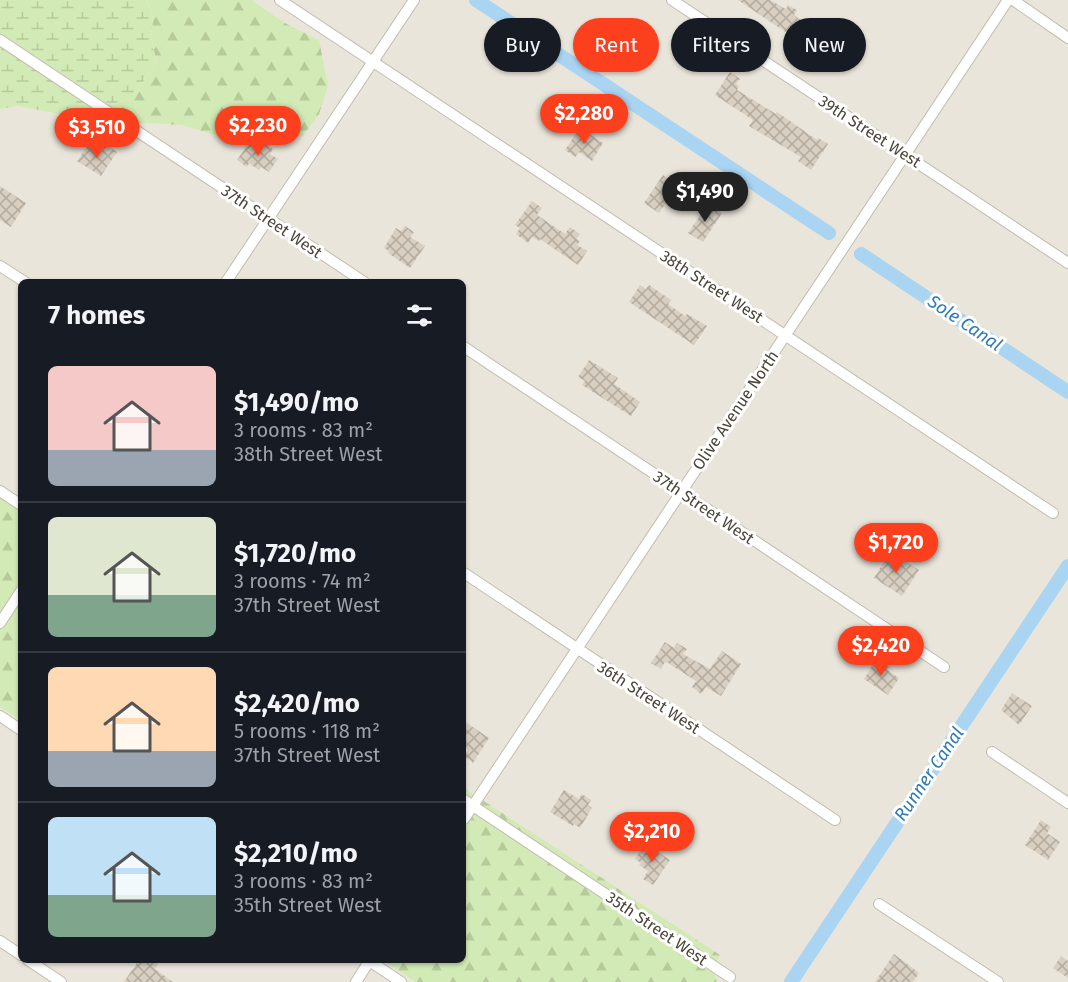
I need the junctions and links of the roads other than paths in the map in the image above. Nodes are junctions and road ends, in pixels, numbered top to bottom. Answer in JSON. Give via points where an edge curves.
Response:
{"nodes":[{"id":1,"x":280,"y":0,"type":"edge"},
{"id":2,"x":414,"y":0,"type":"edge"},
{"id":3,"x":672,"y":0,"type":"edge"},
{"id":4,"x":1008,"y":0,"type":"edge"},
{"id":5,"x":1013,"y":0,"type":"edge"},
{"id":6,"x":1068,"y":38,"type":"edge"},
{"id":7,"x":0,"y":40,"type":"edge"},
{"id":8,"x":372,"y":63,"type":"junction"},
{"id":9,"x":905,"y":154,"type":"junction"},
{"id":10,"x":268,"y":219,"type":"junction"},
{"id":11,"x":1068,"y":263,"type":"edge"},
{"id":12,"x":0,"y":266,"type":"edge"},
{"id":13,"x":20,"y":279,"type":"edge"},
{"id":14,"x":228,"y":279,"type":"edge"},
{"id":15,"x":359,"y":279,"type":"edge"},
{"id":16,"x":785,"y":335,"type":"junction"},
{"id":17,"x":466,"y":348,"type":"edge"},
{"id":18,"x":0,"y":491,"type":"edge"},
{"id":19,"x":681,"y":492,"type":"junction"},
{"id":20,"x":18,"y":503,"type":"edge"},
{"id":21,"x":1053,"y":513,"type":"dead end"},
{"id":22,"x":466,"y":574,"type":"edge"},
{"id":23,"x":18,"y":596,"type":"edge"},
{"id":24,"x":0,"y":623,"type":"edge"},
{"id":25,"x":577,"y":649,"type":"junction"},
{"id":26,"x":944,"y":667,"type":"dead end"},
{"id":27,"x":0,"y":716,"type":"edge"},
{"id":28,"x":18,"y":728,"type":"edge"},
{"id":29,"x":992,"y":752,"type":"dead end"},
{"id":30,"x":468,"y":803,"type":"edge"},
{"id":31,"x":1068,"y":803,"type":"edge"},
{"id":32,"x":835,"y":820,"type":"dead end"},
{"id":33,"x":879,"y":904,"type":"dead end"},
{"id":34,"x":0,"y":941,"type":"edge"},
{"id":35,"x":18,"y":953,"type":"edge"},
{"id":36,"x":32,"y":963,"type":"edge"},
{"id":37,"x":367,"y":963,"type":"edge"},
{"id":38,"x":373,"y":963,"type":"edge"},
{"id":39,"x":730,"y":976,"type":"dead end"},
{"id":40,"x":61,"y":982,"type":"edge"},
{"id":41,"x":356,"y":982,"type":"edge"},
{"id":42,"x":401,"y":982,"type":"edge"},
{"id":43,"x":998,"y":982,"type":"edge"}],
"edges":[{"from":1,"to":8,"type":"street","name":"38th Street West"},
{"from":2,"to":8,"type":"street"},
{"from":3,"to":9,"type":"street","name":"39th Street West"},
{"from":4,"to":9,"type":"street","name":"Olive Avenue North"},
{"from":5,"to":6,"type":"street"},
{"from":7,"to":10,"type":"street","name":"37th Street West"},
{"from":8,"to":10,"type":"street"},
{"from":8,"to":16,"type":"street","name":"38th Street West"},
{"from":9,"to":11,"type":"street","name":"39th Street West"},
{"from":9,"to":16,"type":"street","name":"Olive Avenue North"},
{"from":10,"to":14,"type":"street"},
{"from":10,"to":15,"type":"street","name":"37th Street West"},
{"from":12,"to":13,"type":"street"},
{"from":16,"to":19,"type":"street","name":"Olive Avenue North"},
{"from":16,"to":21,"type":"street","name":"38th Street West"},
{"from":17,"to":19,"type":"street","name":"37th Street West"},
{"from":18,"to":20,"type":"street"},
{"from":19,"to":25,"type":"street","name":"Olive Avenue North"},
{"from":19,"to":26,"type":"street","name":"37th Street West"},
{"from":22,"to":25,"type":"street","name":"36th Street West"},
{"from":23,"to":24,"type":"street"},
{"from":25,"to":30,"type":"street","name":"Olive Avenue North"},
{"from":25,"to":32,"type":"street","name":"36th Street West"},
{"from":27,"to":28,"type":"street"},
{"from":29,"to":31,"type":"street"},
{"from":30,"to":39,"type":"street","name":"35th Street West"},
{"from":33,"to":43,"type":"street"},
{"from":34,"to":35,"type":"street"},
{"from":36,"to":40,"type":"street"},
{"from":37,"to":41,"type":"street"},
{"from":38,"to":42,"type":"street"}]}
